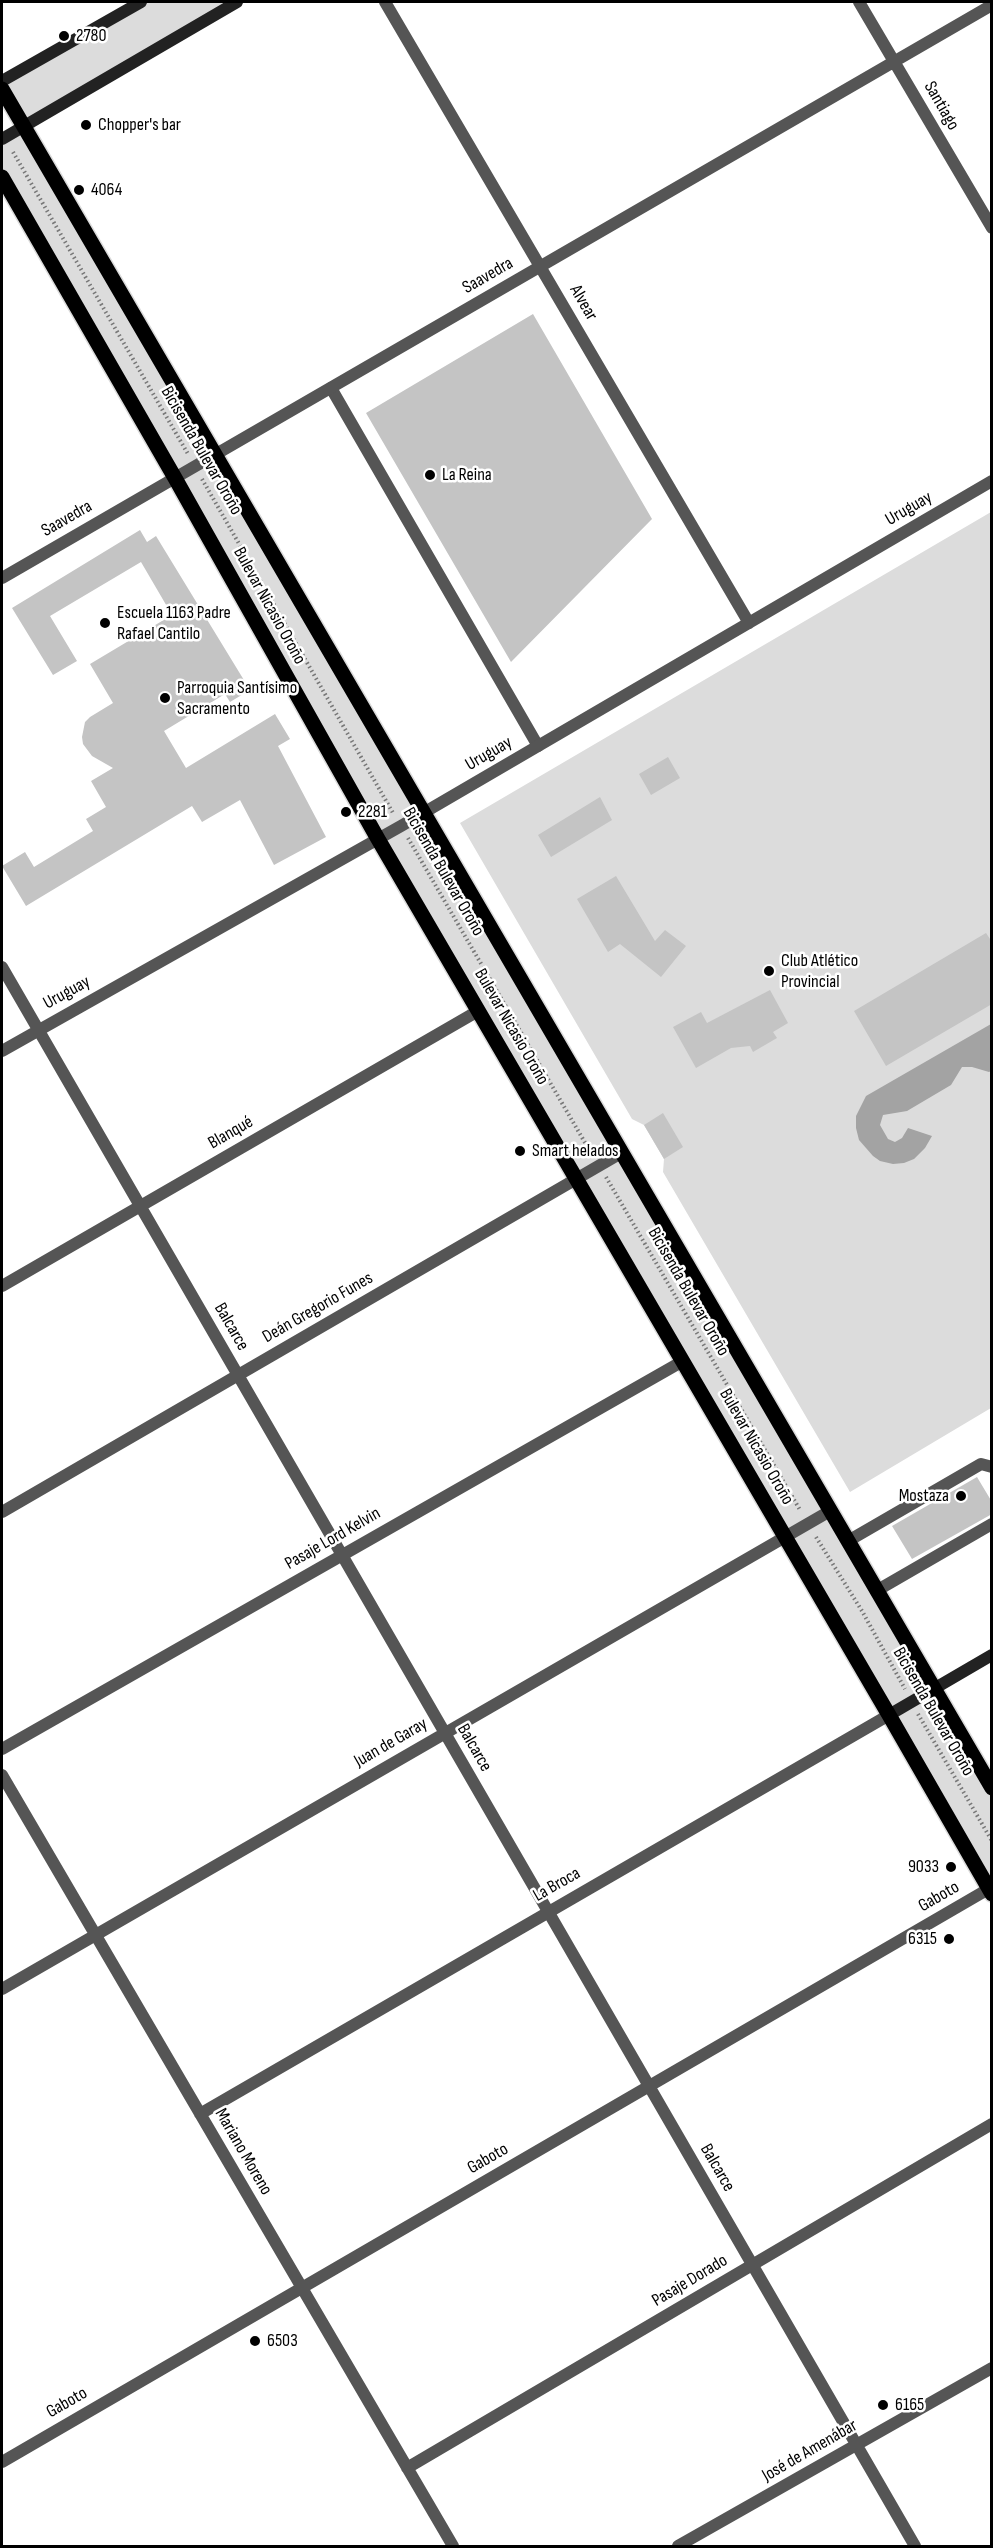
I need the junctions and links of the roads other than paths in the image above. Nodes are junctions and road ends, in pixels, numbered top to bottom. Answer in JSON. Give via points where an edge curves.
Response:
{"nodes":[{"id":1,"x":141,"y":2,"type":"edge"},
{"id":2,"x":237,"y":2,"type":"edge"},
{"id":3,"x":385,"y":2,"type":"edge"},
{"id":4,"x":859,"y":2,"type":"edge"},
{"id":5,"x":992,"y":5,"type":"edge"},
{"id":6,"x":894,"y":61,"type":"junction"},
{"id":7,"x":2,"y":81,"type":"edge"},
{"id":8,"x":2,"y":89,"type":"edge"},
{"id":9,"x":23,"y":126,"type":"junction"},
{"id":10,"x":3,"y":138,"type":"edge"},
{"id":11,"x":2,"y":177,"type":"edge"},
{"id":12,"x":992,"y":228,"type":"edge"},
{"id":13,"x":540,"y":266,"type":"junction"},
{"id":14,"x":331,"y":388,"type":"junction"},
{"id":15,"x":214,"y":455,"type":"junction"},
{"id":16,"x":175,"y":478,"type":"junction"},
{"id":17,"x":992,"y":481,"type":"edge"},
{"id":18,"x":2,"y":578,"type":"edge"},
{"id":19,"x":749,"y":623,"type":"junction"},
{"id":20,"x":538,"y":746,"type":"junction"},
{"id":21,"x":423,"y":813,"type":"junction"},
{"id":22,"x":378,"y":839,"type":"junction"},
{"id":23,"x":2,"y":967,"type":"edge"},
{"id":24,"x":478,"y":1011,"type":"junction"},
{"id":25,"x":38,"y":1030,"type":"junction"},
{"id":26,"x":2,"y":1051,"type":"edge"},
{"id":27,"x":621,"y":1153,"type":"junction"},
{"id":28,"x":577,"y":1179,"type":"junction"},
{"id":29,"x":140,"y":1206,"type":"junction"},
{"id":30,"x":2,"y":1286,"type":"edge"},
{"id":31,"x":683,"y":1361,"type":"junction"},
{"id":32,"x":238,"y":1375,"type":"junction"},
{"id":33,"x":992,"y":1467,"type":"edge"},
{"id":34,"x":830,"y":1511,"type":"junction"},
{"id":35,"x":2,"y":1512,"type":"edge"},
{"id":36,"x":992,"y":1524,"type":"edge"},
{"id":37,"x":785,"y":1536,"type":"junction"},
{"id":38,"x":848,"y":1541,"type":"junction"},
{"id":39,"x":342,"y":1555,"type":"junction"},
{"id":40,"x":876,"y":1591,"type":"junction"},
{"id":41,"x":992,"y":1655,"type":"edge"},
{"id":42,"x":934,"y":1689,"type":"junction"},
{"id":43,"x":889,"y":1715,"type":"junction"},
{"id":44,"x":445,"y":1733,"type":"junction"},
{"id":45,"x":2,"y":1749,"type":"edge"},
{"id":46,"x":2,"y":1775,"type":"edge"},
{"id":47,"x":992,"y":1788,"type":"edge"},
{"id":48,"x":990,"y":1890,"type":"edge"},
{"id":49,"x":548,"y":1911,"type":"junction"},
{"id":50,"x":95,"y":1935,"type":"junction"},
{"id":51,"x":2,"y":1989,"type":"edge"},
{"id":52,"x":649,"y":2086,"type":"junction"},
{"id":53,"x":200,"y":2114,"type":"junction"},
{"id":54,"x":992,"y":2124,"type":"edge"},
{"id":55,"x":753,"y":2265,"type":"junction"},
{"id":56,"x":302,"y":2288,"type":"junction"},
{"id":57,"x":992,"y":2368,"type":"edge"},
{"id":58,"x":856,"y":2445,"type":"junction"},
{"id":59,"x":2,"y":2462,"type":"edge"},
{"id":60,"x":407,"y":2469,"type":"junction"},
{"id":61,"x":453,"y":2547,"type":"edge"},
{"id":62,"x":678,"y":2547,"type":"edge"},
{"id":63,"x":915,"y":2547,"type":"edge"}],
"edges":[{"from":1,"to":7,"type":"main road"},
{"from":2,"to":9,"type":"main road"},
{"from":3,"to":13,"type":"street","name":"Alvear"},
{"from":4,"to":6,"type":"street","name":"Santiago"},
{"from":5,"to":6,"type":"street","name":"Saavedra"},
{"from":6,"to":12,"type":"street","name":"Santiago"},
{"from":6,"to":13,"type":"street","name":"Saavedra"},
{"from":8,"to":9,"type":"main road","name":"Bulevar Nicasio Oroño"},
{"from":9,"to":10,"type":"main road"},
{"from":9,"to":15,"type":"main road","name":"Bulevar Nicasio Oroño"},
{"from":11,"to":16,"type":"main road","name":"Bulevar Nicasio Oroño"},
{"from":13,"to":14,"type":"street","name":"Saavedra"},
{"from":13,"to":19,"type":"street","name":"Alvear"},
{"from":14,"to":15,"type":"street","name":"Saavedra"},
{"from":14,"to":20,"type":"street"},
{"from":15,"to":16,"type":"street","name":"Saavedra"},
{"from":15,"to":21,"type":"main road","name":"Bulevar Nicasio Oroño"},
{"from":16,"to":18,"type":"street","name":"Saavedra"},
{"from":16,"to":22,"type":"main road","name":"Bulevar Nicasio Oroño"},
{"from":17,"to":19,"type":"street","name":"Uruguay"},
{"from":19,"to":20,"type":"street","name":"Uruguay"},
{"from":20,"to":21,"type":"street","name":"Uruguay"},
{"from":21,"to":22,"type":"street","name":"Uruguay"},
{"from":21,"to":27,"type":"main road","name":"Bulevar Nicasio Oroño"},
{"from":22,"to":24,"type":"main road","name":"Bulevar Nicasio Oroño"},
{"from":22,"to":25,"type":"street","name":"Uruguay"},
{"from":23,"to":25,"type":"street","name":"Balcarce"},
{"from":24,"to":28,"type":"main road","name":"Bulevar Nicasio Oroño"},
{"from":24,"to":29,"type":"street","name":"Blanqué"},
{"from":25,"to":26,"type":"street","name":"Uruguay"},
{"from":25,"to":29,"type":"street","name":"Balcarce"},
{"from":27,"to":28,"type":"street","name":"Deán Gregorio Funes"},
{"from":27,"to":34,"type":"main road","name":"Bulevar Nicasio Oroño"},
{"from":28,"to":31,"type":"main road","name":"Bulevar Nicasio Oroño"},
{"from":28,"to":32,"type":"street","name":"Deán Gregorio Funes"},
{"from":29,"to":30,"type":"street","name":"Blanqué"},
{"from":29,"to":32,"type":"street","name":"Balcarce"},
{"from":31,"to":37,"type":"main road","name":"Bulevar Nicasio Oroño"},
{"from":31,"to":39,"type":"street","name":"Pasaje Lord Kelvin"},
{"from":32,"to":35,"type":"street","name":"Deán Gregorio Funes"},
{"from":32,"to":39,"type":"street","name":"Balcarce"},
{"from":33,"to":38,"type":"street","via":[[981,1464]]},
{"from":34,"to":37,"type":"street","name":"Juan de Garay"},
{"from":34,"to":38,"type":"main road","name":"Bulevar Nicasio Oroño"},
{"from":36,"to":40,"type":"street"},
{"from":37,"to":43,"type":"main road","name":"Bulevar Nicasio Oroño"},
{"from":37,"to":44,"type":"street","name":"Juan de Garay"},
{"from":38,"to":40,"type":"main road","name":"Bulevar Nicasio Oroño"},
{"from":39,"to":44,"type":"street","name":"Balcarce"},
{"from":39,"to":45,"type":"street","name":"Pasaje Lord Kelvin"},
{"from":40,"to":42,"type":"main road","name":"Bulevar Nicasio Oroño"},
{"from":41,"to":42,"type":"main road","name":"La Broca"},
{"from":42,"to":43,"type":"main road","name":"La Broca"},
{"from":42,"to":47,"type":"main road","name":"Bulevar Nicasio Oroño"},
{"from":43,"to":48,"type":"main road","name":"Bulevar Nicasio Oroño"},
{"from":43,"to":49,"type":"street","name":"La Broca"},
{"from":44,"to":49,"type":"street","name":"Balcarce"},
{"from":44,"to":50,"type":"street","name":"Juan de Garay"},
{"from":46,"to":50,"type":"street","name":"Mariano Moreno"},
{"from":48,"to":52,"type":"street","name":"Gaboto"},
{"from":49,"to":52,"type":"street","name":"Balcarce"},
{"from":49,"to":53,"type":"street","name":"La Broca"},
{"from":50,"to":51,"type":"street","name":"Juan de Garay"},
{"from":50,"to":53,"type":"street","name":"Mariano Moreno"},
{"from":52,"to":55,"type":"street","name":"Balcarce"},
{"from":52,"to":56,"type":"street","name":"Gaboto"},
{"from":53,"to":56,"type":"street","name":"Mariano Moreno"},
{"from":54,"to":55,"type":"street","name":"Pasaje Dorado"},
{"from":55,"to":58,"type":"street","name":"Balcarce"},
{"from":55,"to":60,"type":"street","name":"Pasaje Dorado"},
{"from":56,"to":59,"type":"street","name":"Gaboto"},
{"from":56,"to":60,"type":"street","name":"Mariano Moreno"},
{"from":57,"to":58,"type":"street","name":"José de Amenábar"},
{"from":58,"to":62,"type":"street","name":"José de Amenábar"},
{"from":58,"to":63,"type":"street","name":"Balcarce"},
{"from":60,"to":61,"type":"street","name":"Mariano Moreno"}]}
